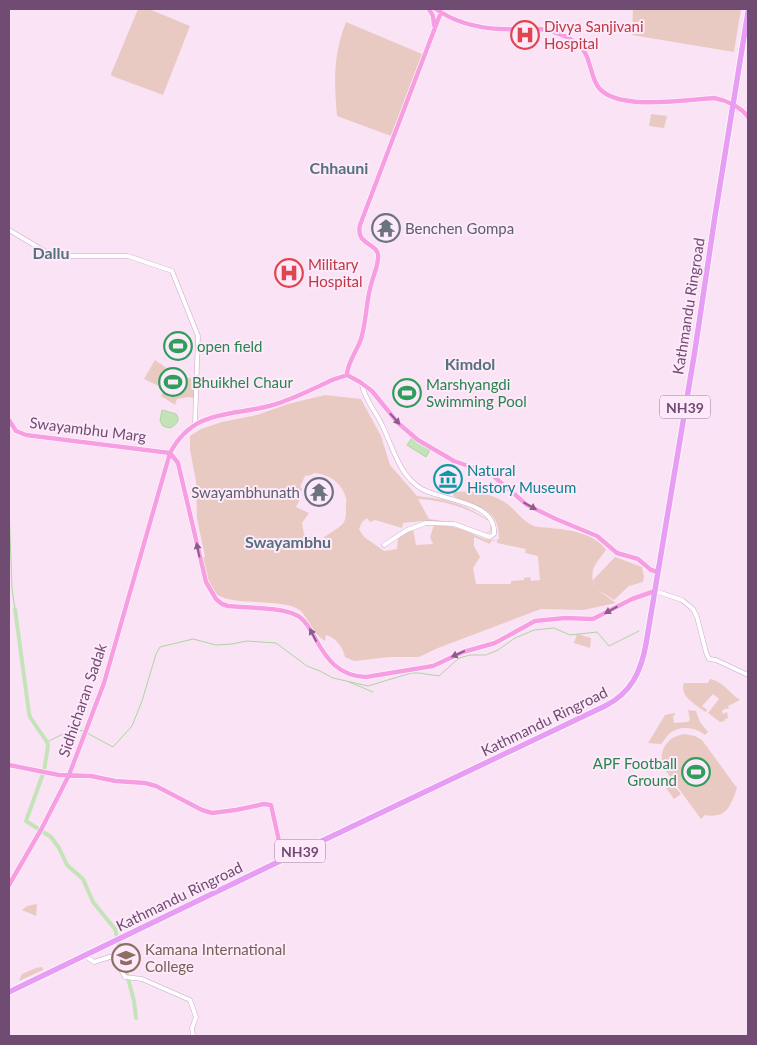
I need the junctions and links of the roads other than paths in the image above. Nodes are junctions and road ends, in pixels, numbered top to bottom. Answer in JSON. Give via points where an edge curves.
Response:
{"nodes":[{"id":1,"x":429,"y":9,"type":"edge"},
{"id":2,"x":436,"y":9,"type":"edge"},
{"id":3,"x":441,"y":12,"type":"junction"},
{"id":4,"x":748,"y":12,"type":"edge"},
{"id":5,"x":434,"y":29,"type":"junction"},
{"id":6,"x":734,"y":106,"type":"junction"},
{"id":7,"x":748,"y":117,"type":"edge"},
{"id":8,"x":9,"y":230,"type":"edge"},
{"id":9,"x":347,"y":375,"type":"junction"},
{"id":10,"x":361,"y":383,"type":"junction"},
{"id":11,"x":9,"y":420,"type":"edge"},
{"id":12,"x":196,"y":423,"type":"junction"},
{"id":13,"x":170,"y":453,"type":"junction"},
{"id":14,"x":384,"y":546,"type":"dead end"},
{"id":15,"x":658,"y":572,"type":"junction"},
{"id":16,"x":655,"y":591,"type":"junction"},
{"id":17,"x":748,"y":676,"type":"edge"},
{"id":18,"x":9,"y":765,"type":"edge"},
{"id":19,"x":69,"y":775,"type":"junction"},
{"id":20,"x":283,"y":859,"type":"junction"},
{"id":21,"x":9,"y":885,"type":"edge"},
{"id":22,"x":87,"y":952,"type":"junction"},
{"id":23,"x":9,"y":992,"type":"edge"},
{"id":24,"x":193,"y":1036,"type":"edge"}],
"edges":[{"from":1,"to":5,"type":"main road"},
{"from":2,"to":3,"type":"main road"},
{"from":3,"to":5,"type":"main road"},
{"from":3,"to":6,"type":"main road","via":[[471,25],[543,29],[569,37],[586,53],[599,88],[614,97],[642,103],[714,98]]},
{"from":4,"to":6,"type":"highway","name":"Kathmandu Ringroad","number":"NH39"},
{"from":5,"to":9,"type":"main road","via":[[360,225],[360,236],[377,250],[378,258],[364,329]]},
{"from":6,"to":7,"type":"main road"},
{"from":6,"to":15,"type":"highway","name":"Kathmandu Ringroad","number":"NH39"},
{"from":8,"to":12,"type":"street","via":[[53,256],[128,256],[172,271],[198,336]]},
{"from":9,"to":10,"type":"main road"},
{"from":9,"to":12,"type":"main road","name":"Sidhicharan Sadak","via":[[278,403],[211,416]]},
{"from":10,"to":14,"type":"street","via":[[397,460],[409,478],[422,490],[478,510],[494,523],[494,534],[490,538],[454,524],[426,523],[407,530]]},
{"from":10,"to":15,"type":"main road","one_way":true,"via":[[418,440],[454,461],[491,474],[527,505],[597,536],[617,553],[632,557]]},
{"from":11,"to":13,"type":"main road","name":"Swayambhu Marg","via":[[16,431],[26,435]]},
{"from":12,"to":13,"type":"main road","name":"Sidhicharan Sadak","via":[[184,433]]},
{"from":16,"to":13,"type":"main road","one_way":true,"via":[[593,619],[535,621],[495,643],[463,652],[434,666],[357,677],[343,673],[324,654],[309,626],[297,615],[228,606],[216,599],[206,582],[178,464]]},
{"from":13,"to":19,"type":"main road","name":"Sidhicharan Sadak","via":[[104,683]]},
{"from":15,"to":16,"type":"highway","name":"Kathmandu Ringroad","number":"NH39"},
{"from":16,"to":17,"type":"street","via":[[682,600],[693,609],[709,659]]},
{"from":16,"to":20,"type":"highway","name":"Kathmandu Ringroad","number":"NH39","via":[[642,665],[632,684],[610,704]]},
{"from":18,"to":19,"type":"main road"},
{"from":19,"to":20,"type":"main road","via":[[156,786],[212,813],[271,805]]},
{"from":19,"to":21,"type":"main road","name":"Sidhicharan Sadak"},
{"from":20,"to":22,"type":"highway","name":"Kathmandu Ringroad","number":"NH39"},
{"from":22,"to":23,"type":"highway","name":"Kathmandu Ringroad","number":"NH39"},
{"from":22,"to":24,"type":"street","via":[[88,958],[94,962],[114,956],[125,977],[142,979],[190,1000],[196,1017]]}]}
